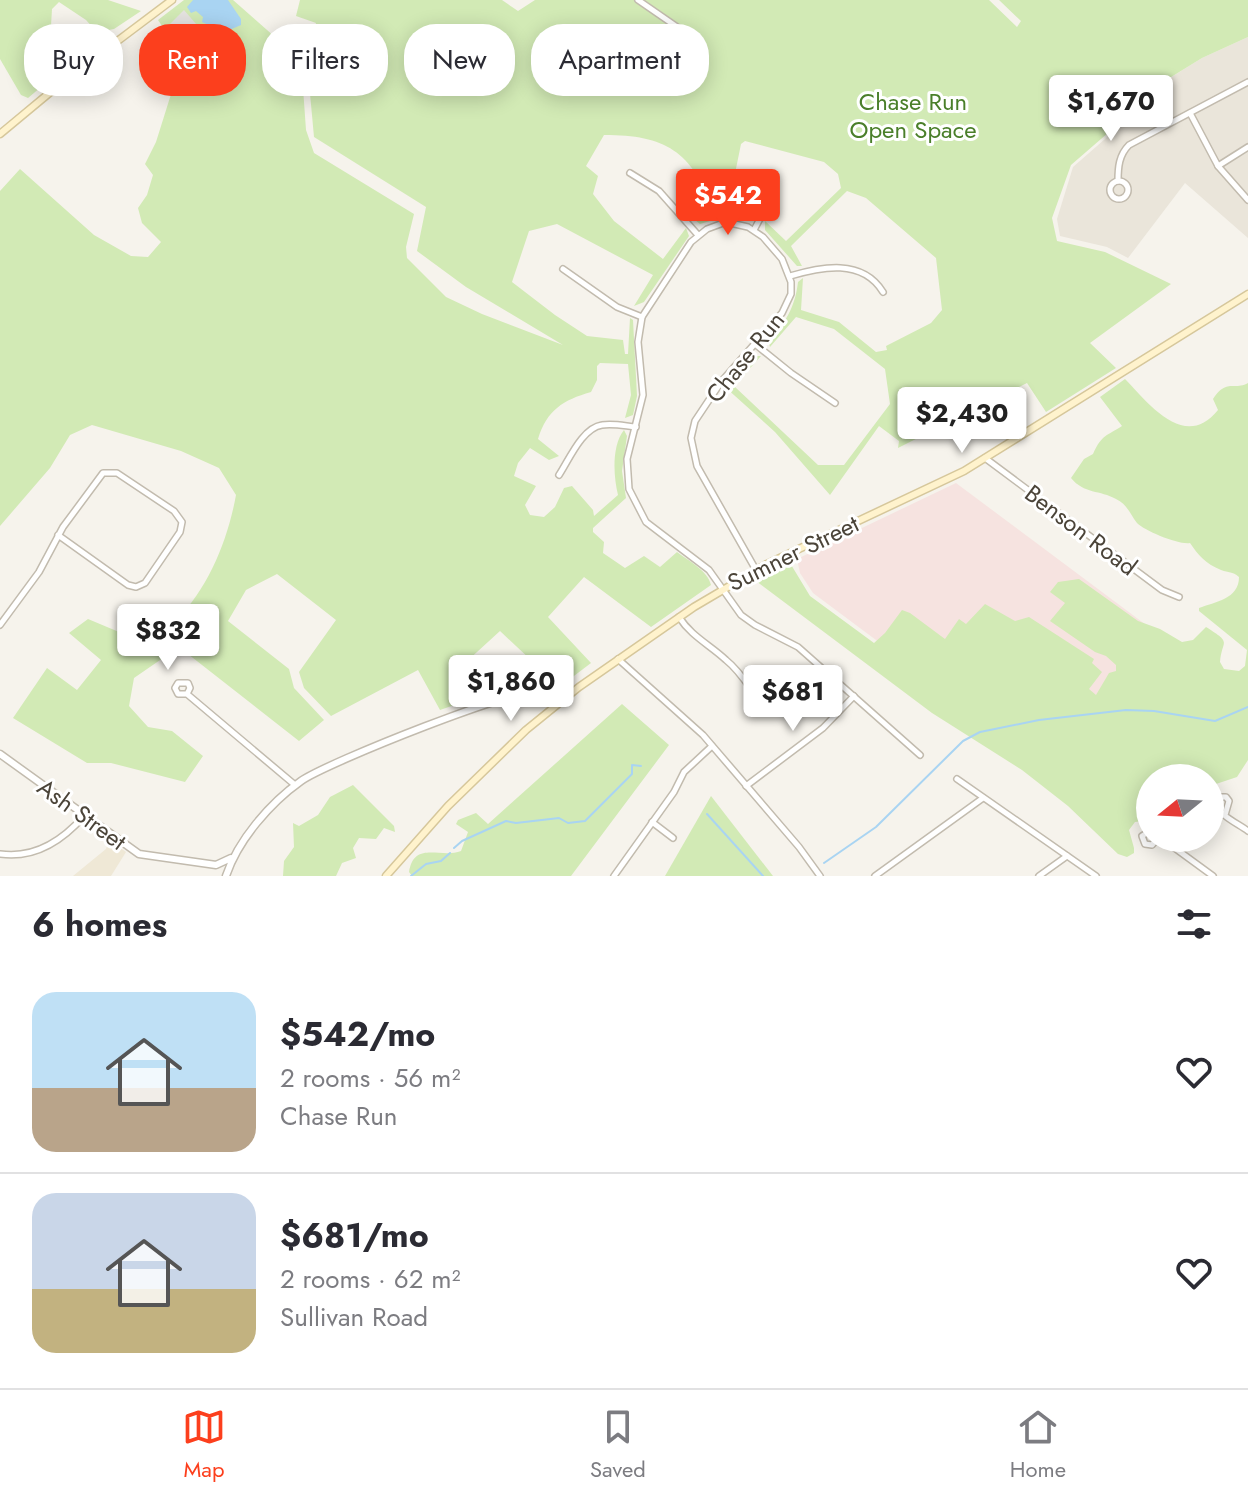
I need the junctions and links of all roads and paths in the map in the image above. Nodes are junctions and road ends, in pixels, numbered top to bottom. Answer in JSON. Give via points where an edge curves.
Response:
{"nodes":[{"id":1,"x":172,"y":0,"type":"edge"},
{"id":2,"x":638,"y":0,"type":"edge"},
{"id":3,"x":673,"y":24,"type":"edge"},
{"id":4,"x":1248,"y":82,"type":"edge"},
{"id":5,"x":1190,"y":113,"type":"junction"},
{"id":6,"x":0,"y":134,"type":"edge"},
{"id":7,"x":1248,"y":147,"type":"edge"},
{"id":8,"x":1218,"y":166,"type":"junction"},
{"id":9,"x":630,"y":173,"type":"dead end"},
{"id":10,"x":1118,"y":181,"type":"dead end"},
{"id":11,"x":774,"y":192,"type":"dead end"},
{"id":12,"x":1248,"y":200,"type":"edge"},
{"id":13,"x":754,"y":230,"type":"junction"},
{"id":14,"x":698,"y":235,"type":"junction"},
{"id":15,"x":563,"y":269,"type":"dead end"},
{"id":16,"x":790,"y":276,"type":"junction"},
{"id":17,"x":883,"y":292,"type":"dead end"},
{"id":18,"x":1248,"y":294,"type":"edge"},
{"id":19,"x":642,"y":317,"type":"junction"},
{"id":20,"x":755,"y":344,"type":"junction"},
{"id":21,"x":835,"y":403,"type":"dead end"},
{"id":22,"x":636,"y":427,"type":"junction"},
{"id":23,"x":985,"y":458,"type":"junction"},
{"id":24,"x":559,"y":475,"type":"dead end"},
{"id":25,"x":58,"y":535,"type":"junction"},
{"id":26,"x":756,"y":570,"type":"junction"},
{"id":27,"x":721,"y":588,"type":"junction"},
{"id":28,"x":1179,"y":597,"type":"dead end"},
{"id":29,"x":678,"y":617,"type":"junction"},
{"id":30,"x":0,"y":625,"type":"edge"},
{"id":31,"x":618,"y":659,"type":"junction"},
{"id":32,"x":751,"y":689,"type":"dead end"},
{"id":33,"x":187,"y":694,"type":"dead end"},
{"id":34,"x":854,"y":696,"type":"junction"},
{"id":35,"x":559,"y":702,"type":"junction"},
{"id":36,"x":712,"y":746,"type":"junction"},
{"id":37,"x":0,"y":754,"type":"edge"},
{"id":38,"x":920,"y":755,"type":"dead end"},
{"id":39,"x":957,"y":779,"type":"dead end"},
{"id":40,"x":295,"y":785,"type":"junction"},
{"id":41,"x":746,"y":786,"type":"junction"},
{"id":42,"x":983,"y":798,"type":"junction"},
{"id":43,"x":1225,"y":815,"type":"dead end"},
{"id":44,"x":84,"y":816,"type":"junction"},
{"id":45,"x":652,"y":822,"type":"junction"},
{"id":46,"x":1248,"y":831,"type":"edge"},
{"id":47,"x":673,"y":838,"type":"dead end"},
{"id":48,"x":1179,"y":852,"type":"edge"},
{"id":49,"x":0,"y":854,"type":"edge"},
{"id":50,"x":234,"y":856,"type":"junction"},
{"id":51,"x":1067,"y":856,"type":"junction"},
{"id":52,"x":216,"y":865,"type":"junction"},
{"id":53,"x":225,"y":876,"type":"edge"},
{"id":54,"x":386,"y":876,"type":"edge"},
{"id":55,"x":614,"y":876,"type":"edge"},
{"id":56,"x":820,"y":876,"type":"edge"},
{"id":57,"x":875,"y":876,"type":"edge"},
{"id":58,"x":1039,"y":876,"type":"edge"},
{"id":59,"x":1096,"y":876,"type":"edge"},
{"id":60,"x":1213,"y":876,"type":"edge"}],
"edges":[{"from":1,"to":6,"type":"main road"},
{"from":2,"to":3,"type":"street"},
{"from":4,"to":5,"type":"street"},
{"from":5,"to":8,"type":"street"},
{"from":5,"to":10,"type":"street","via":[[1149,132],[1123,152]]},
{"from":7,"to":8,"type":"street"},
{"from":8,"to":12,"type":"street"},
{"from":9,"to":14,"type":"street","via":[[659,191]]},
{"from":11,"to":13,"type":"street"},
{"from":13,"to":14,"type":"street","via":[[726,222]]},
{"from":13,"to":16,"type":"street","via":[[778,253]]},
{"from":14,"to":19,"type":"street"},
{"from":15,"to":19,"type":"street","via":[[617,307]]},
{"from":16,"to":17,"type":"street","via":[[838,266],[871,278]]},
{"from":16,"to":20,"type":"street","name":"Chase Run","via":[[786,307]]},
{"from":18,"to":23,"type":"main road","name":"Sumner Street"},
{"from":19,"to":22,"type":"street","via":[[638,342],[643,395]]},
{"from":20,"to":21,"type":"street"},
{"from":20,"to":26,"type":"street","name":"Chase Run","via":[[721,382],[693,426],[690,443],[700,472]]},
{"from":22,"to":24,"type":"street","via":[[595,427]]},
{"from":22,"to":27,"type":"street","via":[[626,478],[636,507],[652,528],[709,570]]},
{"from":23,"to":26,"type":"main road","name":"Sumner Street"},
{"from":23,"to":28,"type":"street","name":"Benson Road","via":[[1162,590]]},
{"from":25,"to":25,"type":"street","via":[[136,587],[145,583],[182,522],[156,499],[107,471]]},
{"from":25,"to":30,"type":"street","via":[[39,572]]},
{"from":26,"to":27,"type":"main road","name":"Sumner Street"},
{"from":27,"to":29,"type":"main road","name":"Sumner Street"},
{"from":27,"to":34,"type":"street","via":[[745,618],[794,644]]},
{"from":29,"to":31,"type":"main road","name":"Sumner Street"},
{"from":29,"to":32,"type":"street"},
{"from":31,"to":35,"type":"main road","name":"Sumner Street"},
{"from":31,"to":36,"type":"street"},
{"from":33,"to":40,"type":"street"},
{"from":34,"to":38,"type":"street"},
{"from":34,"to":41,"type":"street","via":[[823,728]]},
{"from":35,"to":40,"type":"street","via":[[546,690],[530,690],[400,736]]},
{"from":35,"to":54,"type":"main road","name":"Sumner Street","via":[[463,791]]},
{"from":36,"to":41,"type":"street"},
{"from":36,"to":45,"type":"street","via":[[684,772]]},
{"from":37,"to":44,"type":"street","name":"Ash Street"},
{"from":39,"to":42,"type":"street"},
{"from":40,"to":50,"type":"street"},
{"from":41,"to":56,"type":"street"},
{"from":42,"to":51,"type":"street"},
{"from":42,"to":57,"type":"street"},
{"from":43,"to":46,"type":"street"},
{"from":44,"to":49,"type":"street","via":[[39,851]]},
{"from":44,"to":52,"type":"street","name":"Ash Street","via":[[139,854]]},
{"from":45,"to":47,"type":"street"},
{"from":45,"to":55,"type":"street"},
{"from":48,"to":60,"type":"street"},
{"from":50,"to":52,"type":"street"},
{"from":50,"to":53,"type":"street"},
{"from":51,"to":58,"type":"street"},
{"from":51,"to":59,"type":"street"},
{"from":52,"to":53,"type":"street"}]}
